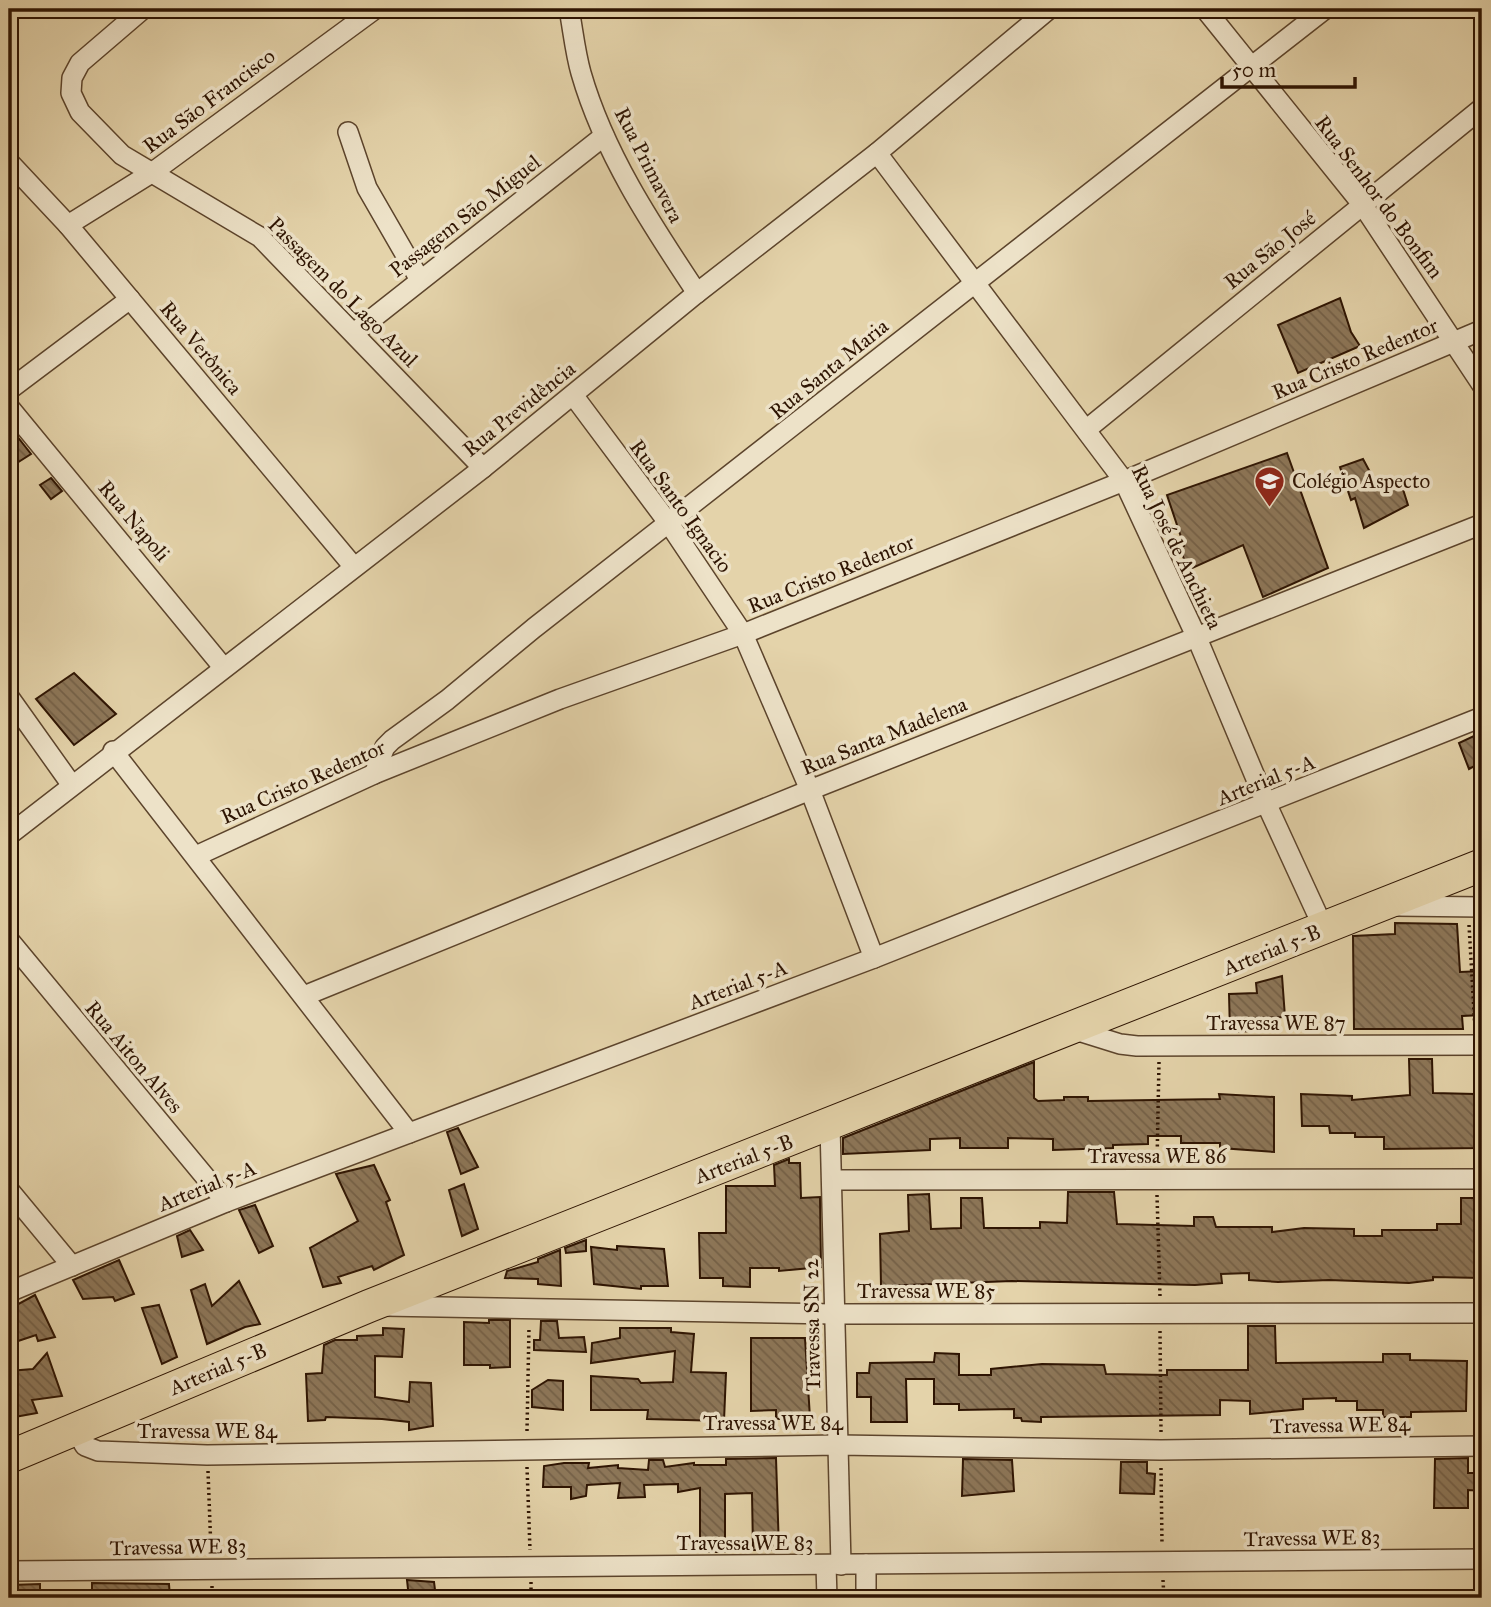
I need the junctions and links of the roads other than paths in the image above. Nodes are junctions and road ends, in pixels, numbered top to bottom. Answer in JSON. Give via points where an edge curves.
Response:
{"nodes":[{"id":1,"x":143,"y":9,"type":"edge"},
{"id":2,"x":375,"y":9,"type":"edge"},
{"id":3,"x":569,"y":9,"type":"edge"},
{"id":4,"x":1049,"y":9,"type":"edge"},
{"id":5,"x":1205,"y":9,"type":"edge"},
{"id":6,"x":1325,"y":9,"type":"edge"},
{"id":7,"x":1250,"y":67,"type":"junction"},
{"id":8,"x":1482,"y":108,"type":"edge"},
{"id":9,"x":348,"y":132,"type":"dead end"},
{"id":10,"x":604,"y":136,"type":"junction"},
{"id":11,"x":877,"y":153,"type":"junction"},
{"id":12,"x":9,"y":162,"type":"edge"},
{"id":13,"x":153,"y":172,"type":"junction"},
{"id":14,"x":1362,"y":204,"type":"junction"},
{"id":15,"x":68,"y":225,"type":"junction"},
{"id":16,"x":421,"y":280,"type":"junction"},
{"id":17,"x":974,"y":283,"type":"junction"},
{"id":18,"x":697,"y":293,"type":"junction"},
{"id":19,"x":130,"y":299,"type":"junction"},
{"id":20,"x":1482,"y":330,"type":"edge"},
{"id":21,"x":354,"y":332,"type":"junction"},
{"id":22,"x":1455,"y":341,"type":"junction"},
{"id":23,"x":1482,"y":385,"type":"edge"},
{"id":24,"x":9,"y":390,"type":"edge"},
{"id":25,"x":573,"y":395,"type":"junction"},
{"id":26,"x":9,"y":407,"type":"edge"},
{"id":27,"x":1087,"y":429,"type":"junction"},
{"id":28,"x":483,"y":468,"type":"junction"},
{"id":29,"x":1124,"y":481,"type":"junction"},
{"id":30,"x":1482,"y":524,"type":"edge"},
{"id":31,"x":670,"y":525,"type":"junction"},
{"id":32,"x":354,"y":567,"type":"junction"},
{"id":33,"x":743,"y":634,"type":"junction"},
{"id":34,"x":1197,"y":638,"type":"junction"},
{"id":35,"x":223,"y":667,"type":"junction"},
{"id":36,"x":9,"y":697,"type":"edge"},
{"id":37,"x":1482,"y":718,"type":"edge"},
{"id":38,"x":113,"y":751,"type":"junction"},
{"id":39,"x":374,"y":774,"type":"junction"},
{"id":40,"x":71,"y":784,"type":"junction"},
{"id":41,"x":810,"y":790,"type":"junction"},
{"id":42,"x":1266,"y":805,"type":"junction"},
{"id":43,"x":9,"y":835,"type":"edge"},
{"id":44,"x":195,"y":856,"type":"junction"},
{"id":45,"x":1482,"y":865,"type":"edge"},
{"id":46,"x":1385,"y":906,"type":"junction"},
{"id":47,"x":1475,"y":907,"type":"edge"},
{"id":48,"x":1324,"y":929,"type":"junction"},
{"id":49,"x":9,"y":940,"type":"edge"},
{"id":50,"x":874,"y":958,"type":"junction"},
{"id":51,"x":304,"y":996,"type":"junction"},
{"id":52,"x":1072,"y":1029,"type":"junction"},
{"id":53,"x":1479,"y":1045,"type":"edge"},
{"id":54,"x":830,"y":1125,"type":"junction"},
{"id":55,"x":409,"y":1133,"type":"junction"},
{"id":56,"x":1480,"y":1179,"type":"edge"},
{"id":57,"x":831,"y":1180,"type":"junction"},
{"id":58,"x":9,"y":1190,"type":"edge"},
{"id":59,"x":226,"y":1202,"type":"junction"},
{"id":60,"x":72,"y":1266,"type":"junction"},
{"id":61,"x":9,"y":1292,"type":"edge"},
{"id":62,"x":369,"y":1306,"type":"junction"},
{"id":63,"x":1480,"y":1313,"type":"edge"},
{"id":64,"x":835,"y":1314,"type":"junction"},
{"id":65,"x":75,"y":1430,"type":"junction"},
{"id":66,"x":838,"y":1445,"type":"junction"},
{"id":67,"x":1480,"y":1446,"type":"edge"},
{"id":68,"x":9,"y":1457,"type":"edge"},
{"id":69,"x":1480,"y":1559,"type":"edge"},
{"id":70,"x":866,"y":1564,"type":"junction"},
{"id":71,"x":834,"y":1565,"type":"junction"},
{"id":72,"x":9,"y":1571,"type":"edge"},
{"id":73,"x":827,"y":1598,"type":"edge"},
{"id":74,"x":866,"y":1598,"type":"edge"}],
"edges":[{"from":1,"to":13,"type":"street","name":"Passagem do Lago Azul","via":[[79,63],[71,93],[80,112],[122,155]]},
{"from":2,"to":13,"type":"street","name":"Rua São Francisco"},
{"from":3,"to":10,"type":"street","name":"Rua Primavera","via":[[581,72]]},
{"from":4,"to":11,"type":"street","name":"Rua Previdência"},
{"from":5,"to":7,"type":"street","name":"Rua Senhor do Bonfim"},
{"from":6,"to":7,"type":"street","name":"Rua Santa Maria"},
{"from":7,"to":14,"type":"street","name":"Rua Senhor do Bonfim"},
{"from":7,"to":17,"type":"street","name":"Rua Santa Maria"},
{"from":8,"to":14,"type":"street","name":"Rua São José"},
{"from":9,"to":16,"type":"street","via":[[367,188]]},
{"from":10,"to":16,"type":"street","name":"Passagem São Miguel"},
{"from":10,"to":18,"type":"street","name":"Rua Primavera","via":[[641,208]]},
{"from":11,"to":17,"type":"street","name":"Rua José de Anchieta"},
{"from":11,"to":18,"type":"street","name":"Rua Previdência"},
{"from":12,"to":15,"type":"street","name":"Rua Verônica"},
{"from":13,"to":15,"type":"street","name":"Rua São Francisco"},
{"from":13,"to":21,"type":"street","name":"Passagem do Lago Azul","via":[[260,237]]},
{"from":14,"to":22,"type":"street","name":"Rua Senhor do Bonfim"},
{"from":14,"to":27,"type":"street","name":"Rua São José"},
{"from":15,"to":19,"type":"street","name":"Rua Verônica"},
{"from":16,"to":21,"type":"street","name":"Passagem São Miguel"},
{"from":17,"to":27,"type":"street","name":"Rua José de Anchieta"},
{"from":17,"to":31,"type":"street","name":"Rua Santa Maria"},
{"from":18,"to":25,"type":"street","name":"Rua Previdência"},
{"from":19,"to":24,"type":"street"},
{"from":19,"to":32,"type":"street","name":"Rua Verônica"},
{"from":20,"to":22,"type":"street","name":"Rua Cristo Redentor"},
{"from":21,"to":28,"type":"street","name":"Passagem do Lago Azul"},
{"from":22,"to":23,"type":"street","name":"Rua Senhor do Bonfim"},
{"from":22,"to":29,"type":"street","name":"Rua Cristo Redentor"},
{"from":25,"to":28,"type":"street","name":"Rua Previdência"},
{"from":25,"to":31,"type":"street","name":"Rua Santo Ignacio"},
{"from":26,"to":35,"type":"street","name":"Rua Napoli"},
{"from":27,"to":29,"type":"street","name":"Rua José de Anchieta"},
{"from":28,"to":32,"type":"street","name":"Rua Previdência"},
{"from":29,"to":33,"type":"street","name":"Rua Cristo Redentor"},
{"from":29,"to":34,"type":"street","name":"Rua José de Anchieta"},
{"from":30,"to":34,"type":"street","name":"Rua Santa Madelena"},
{"from":31,"to":33,"type":"street","name":"Rua Santo Ignacio"},
{"from":31,"to":39,"type":"street","name":"Rua Santa Maria","via":[[392,740]]},
{"from":32,"to":35,"type":"street","name":"Rua Previdência"},
{"from":33,"to":39,"type":"street","name":"Rua Cristo Redentor","via":[[560,699]]},
{"from":33,"to":41,"type":"street","name":"Rua Santo Ignacio"},
{"from":34,"to":41,"type":"street","name":"Rua Santa Madelena"},
{"from":34,"to":42,"type":"street","name":"Rua José de Anchieta"},
{"from":35,"to":38,"type":"street","name":"Rua Previdência"},
{"from":36,"to":40,"type":"street"},
{"from":37,"to":42,"type":"street","name":"Arterial 5-A"},
{"from":38,"to":40,"type":"street","name":"Rua Previdência"},
{"from":38,"to":44,"type":"street"},
{"from":39,"to":44,"type":"street","name":"Rua Cristo Redentor"},
{"from":40,"to":43,"type":"street","name":"Rua Previdência"},
{"from":41,"to":50,"type":"street","name":"Rua Santo Ignacio"},
{"from":41,"to":51,"type":"street","name":"Rua Santa Madelena"},
{"from":42,"to":48,"type":"street","name":"Rua José de Anchieta"},
{"from":42,"to":50,"type":"street","name":"Arterial 5-A"},
{"from":44,"to":51,"type":"street"},
{"from":45,"to":46,"type":"main road","name":"Arterial 5-B"},
{"from":46,"to":47,"type":"street"},
{"from":46,"to":48,"type":"main road","name":"Arterial 5-B"},
{"from":48,"to":52,"type":"main road","name":"Arterial 5-B"},
{"from":49,"to":59,"type":"street","name":"Rua Aiton Alves"},
{"from":50,"to":55,"type":"street","name":"Arterial 5-A"},
{"from":51,"to":55,"type":"street"},
{"from":52,"to":53,"type":"street","name":"Travessa WE 87","via":[[1137,1046]]},
{"from":52,"to":54,"type":"main road","name":"Arterial 5-B"},
{"from":54,"to":57,"type":"street","name":"Travessa SN 22"},
{"from":54,"to":62,"type":"main road","name":"Arterial 5-B"},
{"from":55,"to":59,"type":"street","name":"Arterial 5-A"},
{"from":56,"to":57,"type":"street","name":"Travessa WE 86"},
{"from":57,"to":64,"type":"street","name":"Travessa SN 22"},
{"from":58,"to":60,"type":"street"},
{"from":59,"to":60,"type":"street","name":"Arterial 5-A"},
{"from":60,"to":61,"type":"street","name":"Arterial 5-A"},
{"from":62,"to":64,"type":"street","name":"Travessa WE 85"},
{"from":62,"to":65,"type":"main road","name":"Arterial 5-B"},
{"from":63,"to":64,"type":"street","name":"Travessa WE 85"},
{"from":64,"to":66,"type":"street","name":"Travessa SN 22"},
{"from":65,"to":66,"type":"street","name":"Travessa WE 84","via":[[85,1446],[98,1451],[207,1455]]},
{"from":65,"to":68,"type":"main road","name":"Arterial 5-B"},
{"from":66,"to":67,"type":"street","name":"Travessa WE 84","via":[[1161,1451]]},
{"from":66,"to":71,"type":"street","name":"Travessa SN 22"},
{"from":69,"to":70,"type":"street","name":"Travessa WE 83"},
{"from":70,"to":71,"type":"street","name":"Travessa WE 83"},
{"from":70,"to":74,"type":"street"},
{"from":71,"to":72,"type":"street","name":"Travessa WE 83"},
{"from":71,"to":73,"type":"street","name":"Travessa SN 22"}]}
